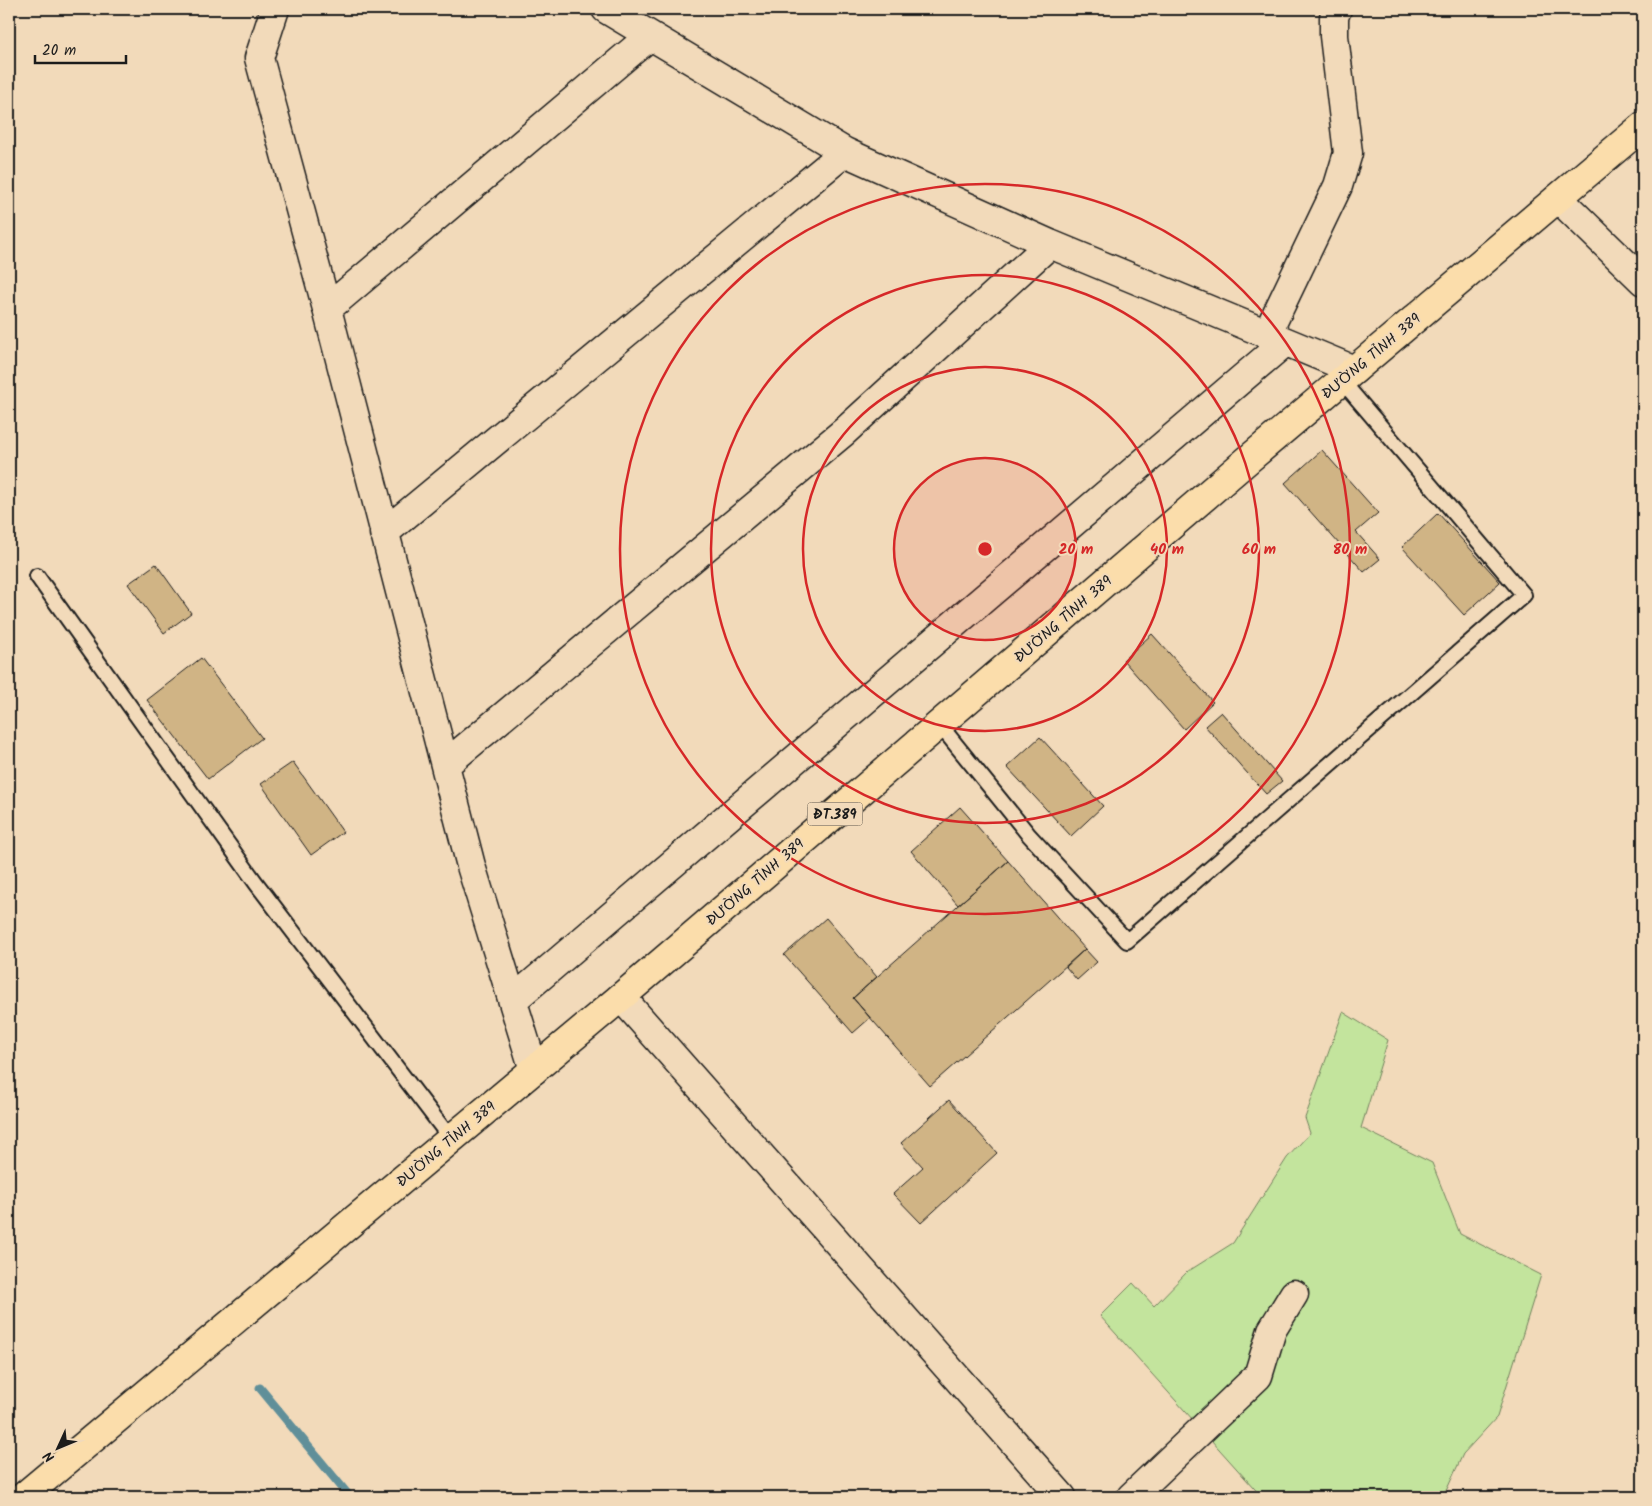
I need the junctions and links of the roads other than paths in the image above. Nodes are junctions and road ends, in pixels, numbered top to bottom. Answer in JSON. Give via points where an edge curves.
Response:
{"nodes":[{"id":1,"x":275,"y":9,"type":"edge"},
{"id":2,"x":606,"y":9,"type":"edge"},
{"id":3,"x":1337,"y":9,"type":"edge"},
{"id":4,"x":650,"y":36,"type":"junction"},
{"id":5,"x":1643,"y":126,"type":"edge"},
{"id":6,"x":844,"y":152,"type":"junction"},
{"id":7,"x":1558,"y":198,"type":"junction"},
{"id":8,"x":1050,"y":244,"type":"junction"},
{"id":9,"x":1643,"y":281,"type":"edge"},
{"id":10,"x":327,"y":309,"type":"junction"},
{"id":11,"x":1276,"y":338,"type":"junction"},
{"id":12,"x":1348,"y":376,"type":"junction"},
{"id":13,"x":384,"y":533,"type":"junction"},
{"id":14,"x":37,"y":576,"type":"dead end"},
{"id":15,"x":940,"y":724,"type":"junction"},
{"id":16,"x":444,"y":764,"type":"junction"},
{"id":17,"x":621,"y":997,"type":"junction"},
{"id":18,"x":513,"y":1000,"type":"junction"},
{"id":19,"x":534,"y":1070,"type":"junction"},
{"id":20,"x":451,"y":1139,"type":"junction"},
{"id":21,"x":1294,"y":1294,"type":"dead end"},
{"id":22,"x":23,"y":1497,"type":"edge"},
{"id":23,"x":1062,"y":1497,"type":"edge"},
{"id":24,"x":1131,"y":1497,"type":"edge"}],
"edges":[{"from":1,"to":10,"type":"street","via":[[259,58]]},
{"from":2,"to":4,"type":"street"},
{"from":3,"to":11,"type":"street","via":[[1334,36],[1348,153],[1338,186]]},
{"from":4,"to":6,"type":"street"},
{"from":4,"to":10,"type":"street"},
{"from":5,"to":7,"type":"main road","name":"ĐƯỜNG TỈNH 389","number":"ĐT.389"},
{"from":6,"to":8,"type":"street"},
{"from":6,"to":13,"type":"street"},
{"from":7,"to":9,"type":"street"},
{"from":7,"to":12,"type":"main road","name":"ĐƯỜNG TỈNH 389","number":"ĐT.389"},
{"from":8,"to":11,"type":"street"},
{"from":8,"to":16,"type":"street","via":[[846,431]]},
{"from":10,"to":13,"type":"street"},
{"from":11,"to":12,"type":"street"},
{"from":11,"to":18,"type":"street"},
{"from":12,"to":15,"type":"main road","name":"ĐƯỜNG TỈNH 389","number":"ĐT.389"},
{"from":12,"to":15,"type":"lane","via":[[1524,595],[1126,942],[1028,834]]},
{"from":13,"to":16,"type":"street"},
{"from":14,"to":20,"type":"lane","via":[[256,883]]},
{"from":15,"to":17,"type":"main road","name":"ĐƯỜNG TỈNH 389","number":"ĐT.389"},
{"from":16,"to":18,"type":"street","via":[[471,866]]},
{"from":17,"to":19,"type":"main road","name":"ĐƯỜNG TỈNH 389","number":"ĐT.389"},
{"from":17,"to":23,"type":"street"},
{"from":18,"to":19,"type":"street"},
{"from":19,"to":20,"type":"main road","name":"ĐƯỜNG TỈNH 389","number":"ĐT.389"},
{"from":20,"to":22,"type":"main road","name":"ĐƯỜNG TỈNH 389","number":"ĐT.389"},
{"from":21,"to":24,"type":"street","via":[[1272,1330],[1258,1376]]}]}
